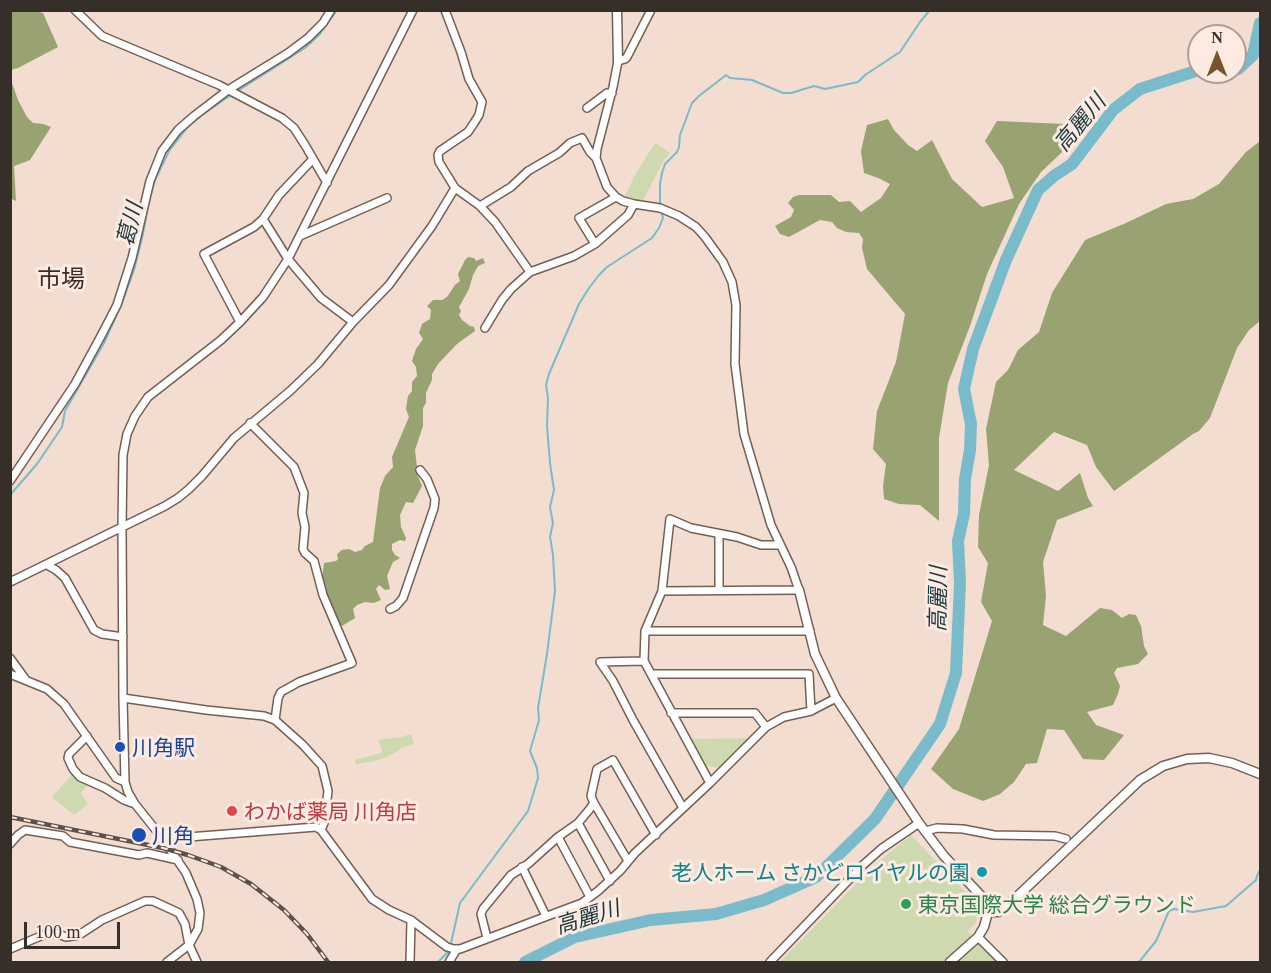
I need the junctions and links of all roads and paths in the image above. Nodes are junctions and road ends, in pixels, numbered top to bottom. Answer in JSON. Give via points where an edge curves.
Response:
{"nodes":[{"id":1,"x":75,"y":10,"type":"edge"},
{"id":2,"x":331,"y":10,"type":"edge"},
{"id":3,"x":413,"y":10,"type":"edge"},
{"id":4,"x":445,"y":10,"type":"edge"},
{"id":5,"x":617,"y":10,"type":"edge"},
{"id":6,"x":651,"y":10,"type":"edge"},
{"id":7,"x":618,"y":61,"type":"junction"},
{"id":8,"x":228,"y":90,"type":"junction"},
{"id":9,"x":612,"y":93,"type":"junction"},
{"id":10,"x":587,"y":108,"type":"dead end"},
{"id":11,"x":596,"y":158,"type":"junction"},
{"id":12,"x":313,"y":159,"type":"junction"},
{"id":13,"x":327,"y":183,"type":"junction"},
{"id":14,"x":455,"y":188,"type":"junction"},
{"id":15,"x":616,"y":197,"type":"junction"},
{"id":16,"x":387,"y":198,"type":"dead end"},
{"id":17,"x":634,"y":204,"type":"junction"},
{"id":18,"x":480,"y":206,"type":"junction"},
{"id":19,"x":262,"y":219,"type":"junction"},
{"id":20,"x":300,"y":236,"type":"junction"},
{"id":21,"x":595,"y":244,"type":"junction"},
{"id":22,"x":288,"y":259,"type":"junction"},
{"id":23,"x":530,"y":272,"type":"junction"},
{"id":24,"x":240,"y":322,"type":"junction"},
{"id":25,"x":353,"y":322,"type":"junction"},
{"id":26,"x":485,"y":328,"type":"dead end"},
{"id":27,"x":250,"y":423,"type":"junction"},
{"id":28,"x":420,"y":470,"type":"dead end"},
{"id":29,"x":10,"y":481,"type":"edge"},
{"id":30,"x":122,"y":528,"type":"junction"},
{"id":31,"x":719,"y":534,"type":"junction"},
{"id":32,"x":780,"y":545,"type":"junction"},
{"id":33,"x":47,"y":565,"type":"junction"},
{"id":34,"x":10,"y":582,"type":"edge"},
{"id":35,"x":719,"y":590,"type":"junction"},
{"id":36,"x":799,"y":590,"type":"junction"},
{"id":37,"x":662,"y":591,"type":"junction"},
{"id":38,"x":390,"y":609,"type":"dead end"},
{"id":39,"x":645,"y":631,"type":"junction"},
{"id":40,"x":810,"y":631,"type":"junction"},
{"id":41,"x":123,"y":637,"type":"junction"},
{"id":42,"x":10,"y":658,"type":"edge"},
{"id":43,"x":644,"y":661,"type":"junction"},
{"id":44,"x":10,"y":674,"type":"edge"},
{"id":45,"x":651,"y":674,"type":"junction"},
{"id":46,"x":26,"y":680,"type":"junction"},
{"id":47,"x":123,"y":698,"type":"junction"},
{"id":48,"x":836,"y":698,"type":"junction"},
{"id":49,"x":811,"y":711,"type":"junction"},
{"id":50,"x":671,"y":713,"type":"junction"},
{"id":51,"x":275,"y":720,"type":"junction"},
{"id":52,"x":766,"y":727,"type":"junction"},
{"id":53,"x":87,"y":736,"type":"junction"},
{"id":54,"x":1260,"y":774,"type":"edge"},
{"id":55,"x":125,"y":783,"type":"junction"},
{"id":56,"x":710,"y":783,"type":"junction"},
{"id":57,"x":594,"y":803,"type":"junction"},
{"id":58,"x":135,"y":804,"type":"junction"},
{"id":59,"x":683,"y":808,"type":"junction"},
{"id":60,"x":578,"y":823,"type":"junction"},
{"id":61,"x":919,"y":823,"type":"junction"},
{"id":62,"x":321,"y":830,"type":"junction"},
{"id":63,"x":926,"y":831,"type":"junction"},
{"id":64,"x":656,"y":835,"type":"junction"},
{"id":65,"x":558,"y":837,"type":"junction"},
{"id":66,"x":163,"y":839,"type":"junction"},
{"id":67,"x":1066,"y":839,"type":"dead end"},
{"id":68,"x":10,"y":844,"type":"edge"},
{"id":69,"x":178,"y":860,"type":"junction"},
{"id":70,"x":628,"y":861,"type":"junction"},
{"id":71,"x":522,"y":867,"type":"junction"},
{"id":72,"x":610,"y":880,"type":"junction"},
{"id":73,"x":590,"y":897,"type":"junction"},
{"id":74,"x":988,"y":912,"type":"junction"},
{"id":75,"x":546,"y":916,"type":"junction"},
{"id":76,"x":411,"y":920,"type":"junction"},
{"id":77,"x":978,"y":937,"type":"junction"},
{"id":78,"x":487,"y":938,"type":"junction"},
{"id":79,"x":189,"y":945,"type":"junction"},
{"id":80,"x":10,"y":949,"type":"edge"},
{"id":81,"x":457,"y":949,"type":"junction"},
{"id":82,"x":167,"y":963,"type":"edge"},
{"id":83,"x":197,"y":963,"type":"edge"},
{"id":84,"x":410,"y":963,"type":"edge"},
{"id":85,"x":449,"y":963,"type":"edge"},
{"id":86,"x":770,"y":963,"type":"edge"},
{"id":87,"x":950,"y":963,"type":"edge"},
{"id":88,"x":1003,"y":963,"type":"edge"}],
"edges":[{"from":1,"to":8,"type":"street","via":[[102,36]]},
{"from":2,"to":8,"type":"street","via":[[308,38]]},
{"from":3,"to":13,"type":"street"},
{"from":4,"to":14,"type":"street","via":[[469,79],[482,102],[468,132],[438,155]]},
{"from":5,"to":7,"type":"street"},
{"from":6,"to":7,"type":"street","via":[[627,57]]},
{"from":7,"to":9,"type":"street"},
{"from":8,"to":12,"type":"street","via":[[282,118],[294,128]]},
{"from":8,"to":29,"type":"street","via":[[178,130],[162,151],[150,181],[117,305],[75,384]]},
{"from":9,"to":10,"type":"street"},
{"from":9,"to":11,"type":"street"},
{"from":11,"to":15,"type":"street"},
{"from":11,"to":18,"type":"street","via":[[582,138]]},
{"from":12,"to":13,"type":"street"},
{"from":12,"to":19,"type":"street"},
{"from":13,"to":20,"type":"street"},
{"from":14,"to":18,"type":"street"},
{"from":14,"to":25,"type":"street","via":[[389,285]]},
{"from":15,"to":17,"type":"street"},
{"from":15,"to":21,"type":"street","via":[[579,218]]},
{"from":16,"to":20,"type":"street"},
{"from":17,"to":21,"type":"street"},
{"from":17,"to":32,"type":"street","via":[[670,211],[696,227],[723,262],[732,282],[736,305],[735,364],[744,434]]},
{"from":18,"to":23,"type":"street"},
{"from":19,"to":22,"type":"street"},
{"from":19,"to":24,"type":"street","via":[[204,254]]},
{"from":20,"to":22,"type":"street"},
{"from":21,"to":23,"type":"street"},
{"from":22,"to":24,"type":"street","via":[[263,297]]},
{"from":22,"to":25,"type":"street","via":[[321,298]]},
{"from":23,"to":26,"type":"street","via":[[502,300]]},
{"from":24,"to":30,"type":"street","via":[[148,397],[130,424],[124,444]]},
{"from":25,"to":27,"type":"street","via":[[318,364]]},
{"from":27,"to":30,"type":"street","via":[[178,498]]},
{"from":27,"to":51,"type":"street","via":[[294,466],[304,493],[303,549],[314,561],[323,595],[352,663],[281,692]]},
{"from":28,"to":38,"type":"street","via":[[435,499],[434,508],[403,598]]},
{"from":30,"to":33,"type":"street"},
{"from":30,"to":41,"type":"street"},
{"from":31,"to":32,"type":"street","via":[[761,545]]},
{"from":31,"to":35,"type":"street"},
{"from":31,"to":37,"type":"street","via":[[670,519]]},
{"from":32,"to":36,"type":"street"},
{"from":33,"to":34,"type":"street"},
{"from":33,"to":41,"type":"street","via":[[65,578],[94,630]]},
{"from":35,"to":36,"type":"street"},
{"from":35,"to":37,"type":"street"},
{"from":36,"to":40,"type":"street"},
{"from":37,"to":39,"type":"street"},
{"from":39,"to":40,"type":"street"},
{"from":39,"to":43,"type":"street"},
{"from":40,"to":48,"type":"street","via":[[815,654]]},
{"from":41,"to":47,"type":"street"},
{"from":42,"to":46,"type":"street"},
{"from":43,"to":45,"type":"street"},
{"from":43,"to":59,"type":"street","via":[[600,662]]},
{"from":44,"to":46,"type":"street"},
{"from":45,"to":49,"type":"street","via":[[809,674]]},
{"from":45,"to":50,"type":"street"},
{"from":46,"to":53,"type":"street","via":[[47,689],[64,704]]},
{"from":47,"to":51,"type":"street"},
{"from":47,"to":55,"type":"street"},
{"from":48,"to":49,"type":"street"},
{"from":48,"to":61,"type":"street"},
{"from":49,"to":52,"type":"street","via":[[784,717]]},
{"from":50,"to":52,"type":"street","via":[[755,713]]},
{"from":50,"to":56,"type":"street"},
{"from":51,"to":62,"type":"street","via":[[322,766],[328,791]]},
{"from":52,"to":56,"type":"street"},
{"from":53,"to":55,"type":"street","via":[[116,777]]},
{"from":53,"to":58,"type":"street","via":[[69,754],[73,769],[80,777]]},
{"from":54,"to":74,"type":"street","via":[[1209,758],[1163,766],[1140,780],[1006,907]]},
{"from":55,"to":58,"type":"street"},
{"from":56,"to":59,"type":"street"},
{"from":57,"to":60,"type":"street"},
{"from":57,"to":64,"type":"street","via":[[591,796],[597,769],[613,760]]},
{"from":57,"to":70,"type":"street"},
{"from":58,"to":66,"type":"street"},
{"from":59,"to":64,"type":"street"},
{"from":60,"to":65,"type":"street"},
{"from":60,"to":72,"type":"street"},
{"from":61,"to":63,"type":"street"},
{"from":61,"to":86,"type":"street","via":[[863,865]]},
{"from":62,"to":66,"type":"street","via":[[310,827]]},
{"from":62,"to":76,"type":"street","via":[[372,899]]},
{"from":63,"to":67,"type":"street","via":[[937,828]]},
{"from":63,"to":74,"type":"street","via":[[983,898]]},
{"from":64,"to":70,"type":"street"},
{"from":65,"to":71,"type":"street"},
{"from":65,"to":73,"type":"street"},
{"from":66,"to":69,"type":"street"},
{"from":68,"to":69,"type":"street","via":[[25,830],[63,836],[70,842]]},
{"from":69,"to":79,"type":"street","via":[[199,904],[200,920]]},
{"from":70,"to":72,"type":"street"},
{"from":71,"to":75,"type":"street"},
{"from":71,"to":78,"type":"street","via":[[483,909]]},
{"from":72,"to":73,"type":"street"},
{"from":73,"to":75,"type":"street"},
{"from":74,"to":77,"type":"street"},
{"from":75,"to":78,"type":"street"},
{"from":76,"to":81,"type":"street","via":[[447,947]]},
{"from":76,"to":84,"type":"street"},
{"from":77,"to":87,"type":"street"},
{"from":77,"to":88,"type":"street"},
{"from":78,"to":81,"type":"street"},
{"from":79,"to":80,"type":"street","via":[[185,924],[178,913],[145,901],[79,935],[48,933]]},
{"from":79,"to":82,"type":"street"},
{"from":79,"to":83,"type":"street"},
{"from":81,"to":85,"type":"street"}]}
